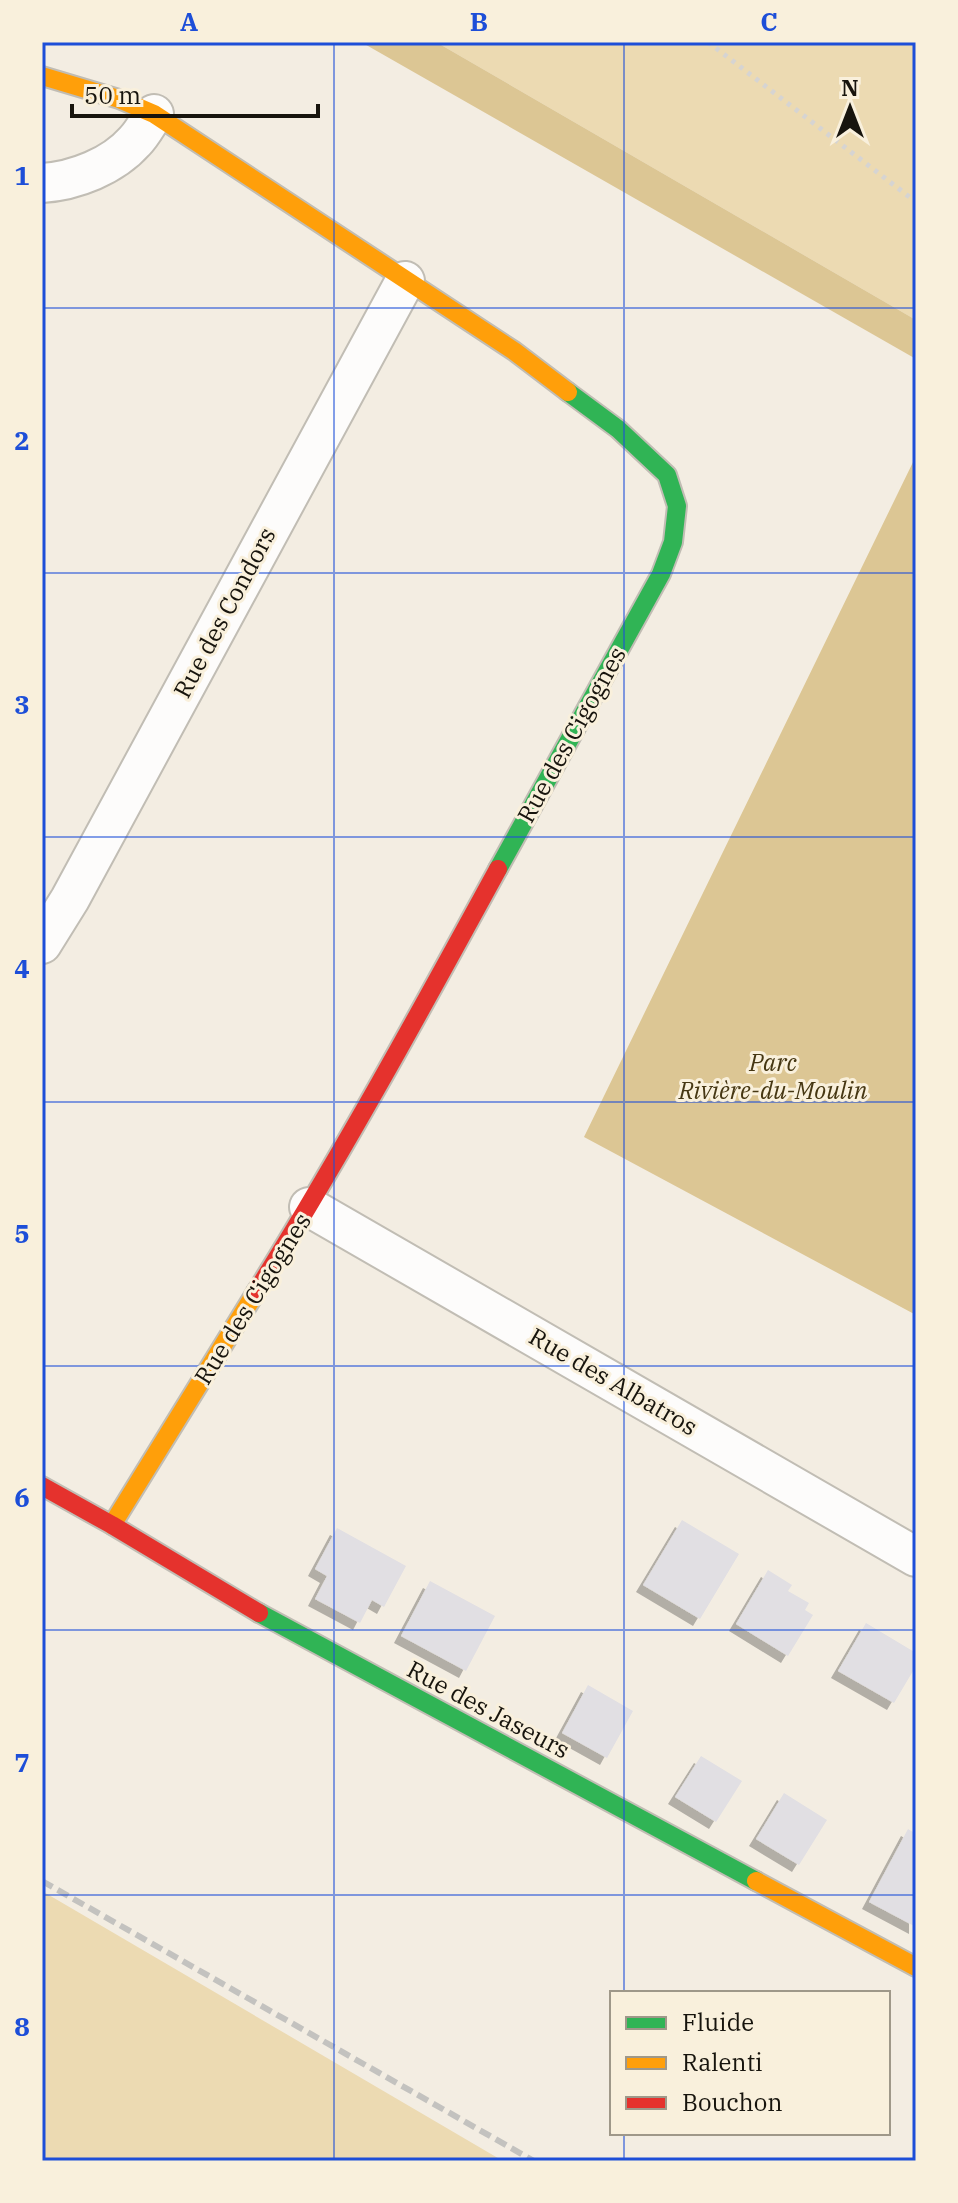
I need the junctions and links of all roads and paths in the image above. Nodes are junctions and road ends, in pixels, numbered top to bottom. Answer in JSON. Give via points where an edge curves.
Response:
{"nodes":[{"id":1,"x":708,"y":42,"type":"edge"},
{"id":2,"x":42,"y":76,"type":"edge"},
{"id":3,"x":154,"y":114,"type":"junction"},
{"id":4,"x":42,"y":183,"type":"edge"},
{"id":5,"x":916,"y":202,"type":"edge"},
{"id":6,"x":405,"y":281,"type":"junction"},
{"id":7,"x":42,"y":944,"type":"edge"},
{"id":8,"x":309,"y":1207,"type":"junction"},
{"id":9,"x":42,"y":1486,"type":"edge"},
{"id":10,"x":112,"y":1525,"type":"junction"},
{"id":11,"x":916,"y":1557,"type":"edge"},
{"id":12,"x":916,"y":1967,"type":"edge"}],
"edges":[{"from":1,"to":5,"type":"path"},
{"from":2,"to":3,"type":"street","name":"Rue des Cigognes"},
{"from":3,"to":4,"type":"street","via":[[118,155],[93,170]]},
{"from":3,"to":6,"type":"street","name":"Rue des Cigognes"},
{"from":6,"to":7,"type":"street","name":"Rue des Condors"},
{"from":6,"to":8,"type":"street","name":"Rue des Cigognes","via":[[514,351],[618,429],[667,475],[677,506],[673,542],[661,574]]},
{"from":8,"to":10,"type":"street","name":"Rue des Cigognes"},
{"from":8,"to":11,"type":"street","name":"Rue des Albatros"},
{"from":9,"to":10,"type":"street","name":"Rue des Jaseurs"},
{"from":10,"to":12,"type":"street","name":"Rue des Jaseurs","via":[[234,1600]]}]}
